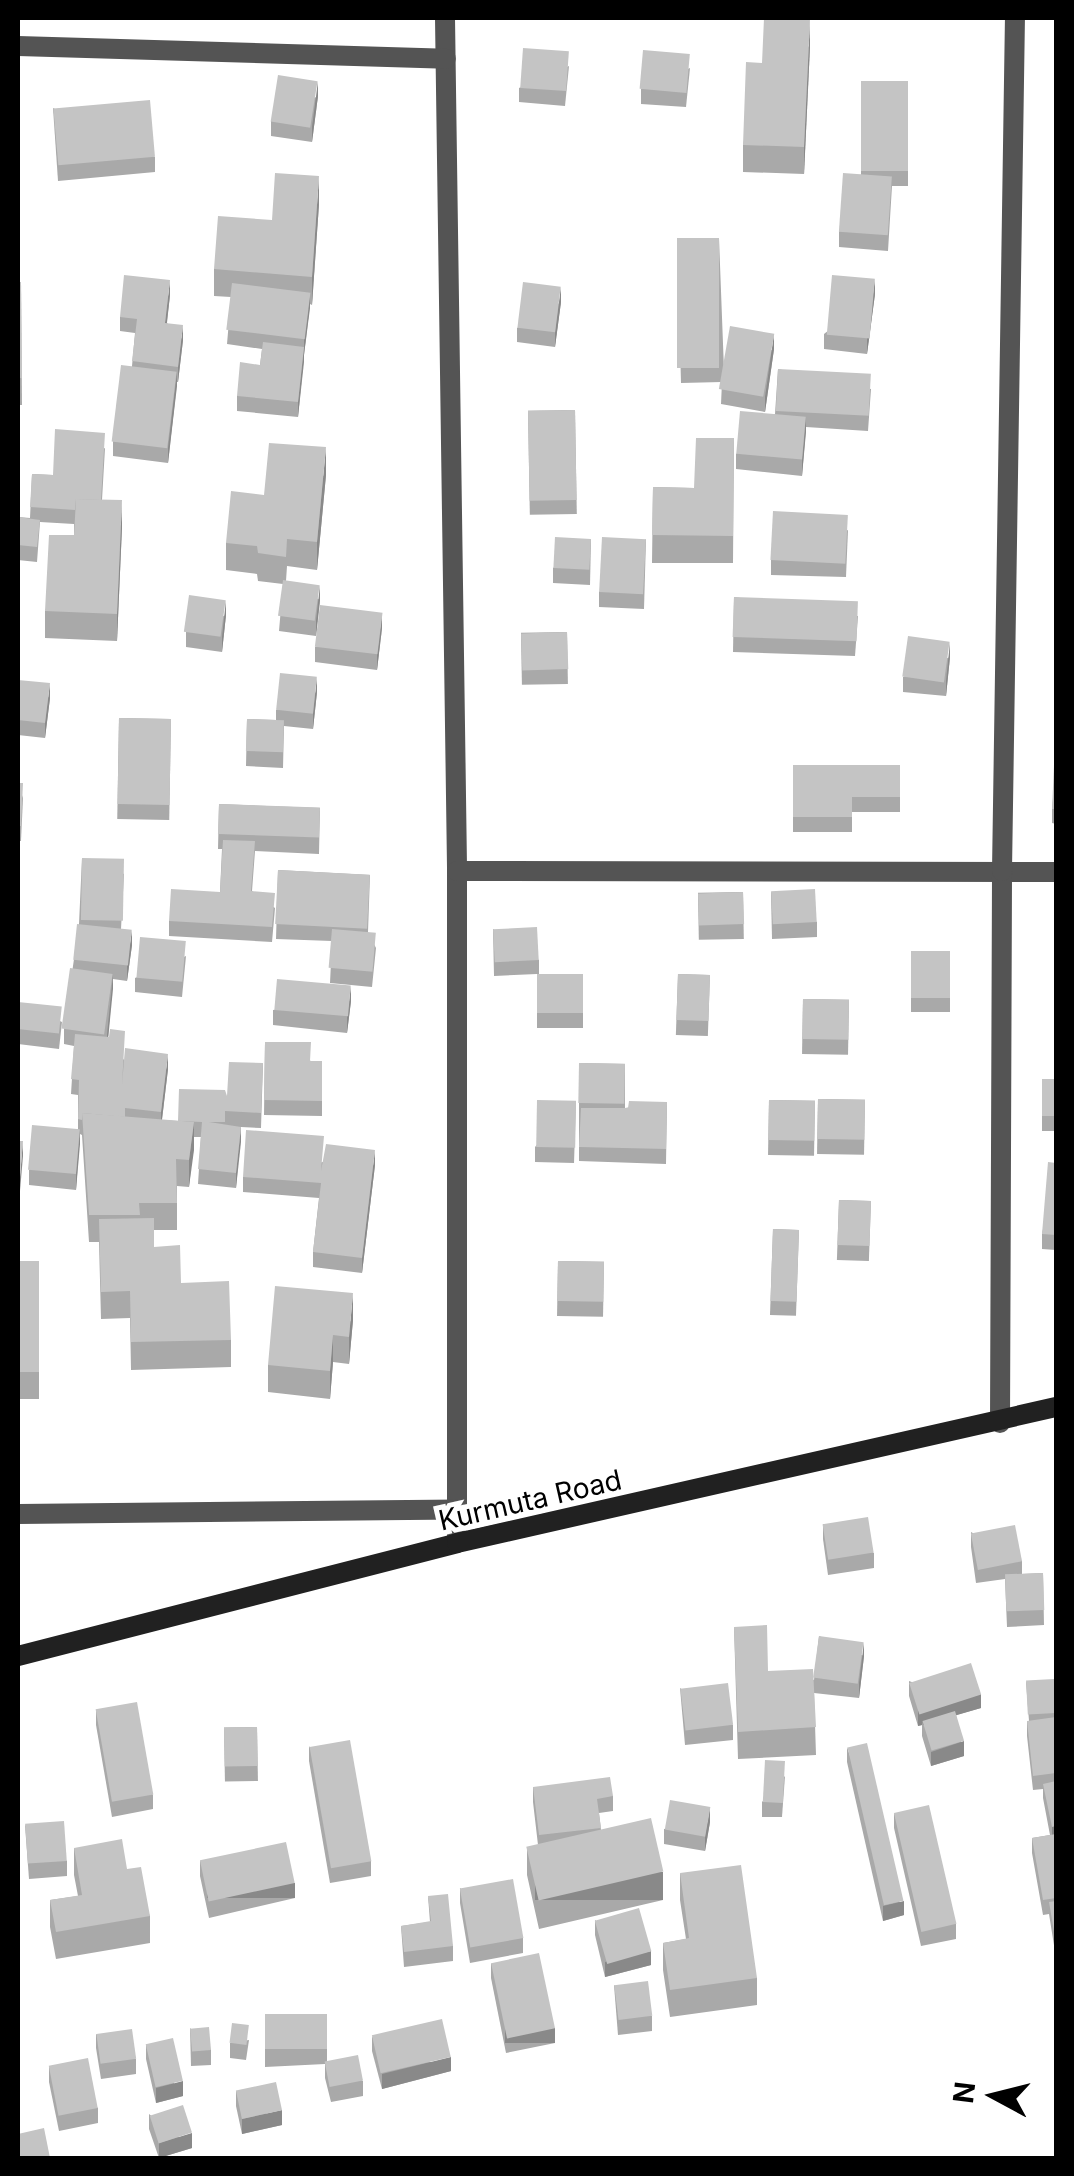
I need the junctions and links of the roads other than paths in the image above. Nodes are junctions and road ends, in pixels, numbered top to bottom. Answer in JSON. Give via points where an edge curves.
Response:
{"nodes":[{"id":1,"x":446,"y":18,"type":"edge"},
{"id":2,"x":1015,"y":18,"type":"edge"},
{"id":3,"x":18,"y":46,"type":"edge"},
{"id":4,"x":446,"y":59,"type":"junction"},
{"id":5,"x":457,"y":870,"type":"junction"},
{"id":6,"x":1002,"y":871,"type":"junction"},
{"id":7,"x":1056,"y":872,"type":"edge"},
{"id":8,"x":1056,"y":1407,"type":"edge"},
{"id":9,"x":1000,"y":1422,"type":"junction"},
{"id":10,"x":459,"y":1509,"type":"junction"},
{"id":11,"x":18,"y":1514,"type":"edge"},
{"id":12,"x":457,"y":1544,"type":"junction"},
{"id":13,"x":18,"y":1656,"type":"edge"}],
"edges":[{"from":1,"to":4,"type":"street"},
{"from":2,"to":6,"type":"street"},
{"from":3,"to":4,"type":"street"},
{"from":4,"to":5,"type":"street"},
{"from":5,"to":6,"type":"street"},
{"from":5,"to":10,"type":"street"},
{"from":6,"to":7,"type":"street"},
{"from":6,"to":9,"type":"street"},
{"from":8,"to":9,"type":"main road","name":"Kurmuta Road"},
{"from":9,"to":12,"type":"main road","name":"Kurmuta Road"},
{"from":10,"to":11,"type":"street"},
{"from":10,"to":12,"type":"street"},
{"from":12,"to":13,"type":"main road","name":"Kurmuta Road"}]}
